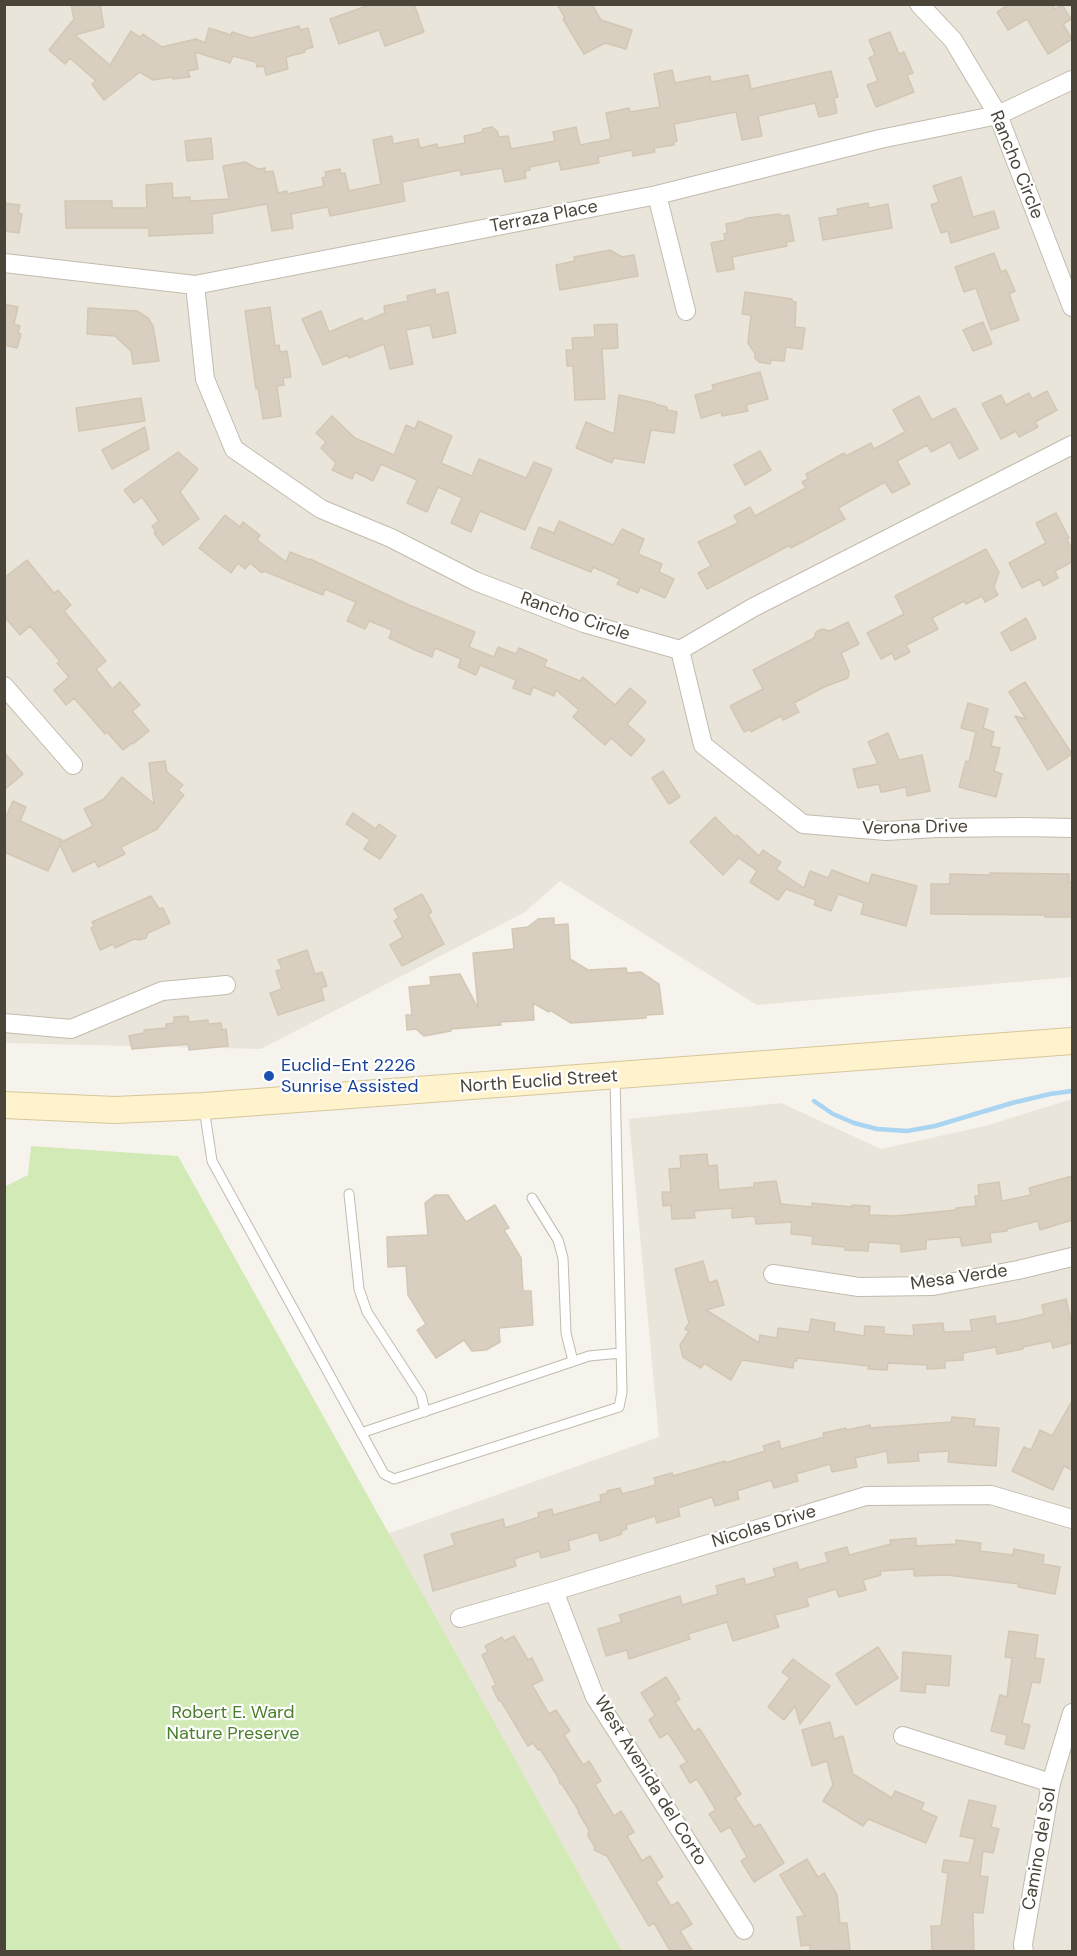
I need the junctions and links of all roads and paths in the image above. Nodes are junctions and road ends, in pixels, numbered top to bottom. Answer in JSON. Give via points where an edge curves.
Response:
{"nodes":[{"id":1,"x":919,"y":4,"type":"edge"},
{"id":2,"x":1072,"y":80,"type":"edge"},
{"id":3,"x":998,"y":115,"type":"junction"},
{"id":4,"x":657,"y":195,"type":"junction"},
{"id":5,"x":4,"y":263,"type":"edge"},
{"id":6,"x":195,"y":285,"type":"junction"},
{"id":7,"x":1072,"y":307,"type":"edge"},
{"id":8,"x":686,"y":311,"type":"dead end"},
{"id":9,"x":1072,"y":445,"type":"edge"},
{"id":10,"x":680,"y":650,"type":"junction"},
{"id":11,"x":4,"y":686,"type":"edge"},
{"id":12,"x":74,"y":765,"type":"dead end"},
{"id":13,"x":1072,"y":828,"type":"edge"},
{"id":14,"x":226,"y":985,"type":"dead end"},
{"id":15,"x":4,"y":1023,"type":"edge"},
{"id":16,"x":1072,"y":1041,"type":"edge"},
{"id":17,"x":615,"y":1076,"type":"junction"},
{"id":18,"x":4,"y":1105,"type":"edge"},
{"id":19,"x":204,"y":1106,"type":"junction"},
{"id":20,"x":349,"y":1194,"type":"dead end"},
{"id":21,"x":532,"y":1198,"type":"dead end"},
{"id":22,"x":1072,"y":1257,"type":"edge"},
{"id":23,"x":773,"y":1274,"type":"dead end"},
{"id":24,"x":621,"y":1353,"type":"junction"},
{"id":25,"x":573,"y":1361,"type":"junction"},
{"id":26,"x":425,"y":1412,"type":"junction"},
{"id":27,"x":361,"y":1433,"type":"junction"},
{"id":28,"x":1072,"y":1519,"type":"edge"},
{"id":29,"x":554,"y":1591,"type":"junction"},
{"id":30,"x":460,"y":1618,"type":"dead end"},
{"id":31,"x":1072,"y":1713,"type":"edge"},
{"id":32,"x":903,"y":1736,"type":"dead end"},
{"id":33,"x":1051,"y":1783,"type":"junction"},
{"id":34,"x":744,"y":1930,"type":"dead end"},
{"id":35,"x":1024,"y":1952,"type":"edge"}],
"edges":[{"from":1,"to":3,"type":"street","name":"Rancho Circle","via":[[953,40]]},
{"from":2,"to":3,"type":"street","name":"Terraza Place"},
{"from":3,"to":4,"type":"street","name":"Terraza Place","via":[[880,139]]},
{"from":3,"to":7,"type":"street","name":"Rancho Circle"},
{"from":4,"to":6,"type":"street","name":"Terraza Place"},
{"from":4,"to":8,"type":"street"},
{"from":5,"to":6,"type":"street","name":"Terraza Place"},
{"from":6,"to":10,"type":"street","name":"Rancho Circle","via":[[205,379],[234,449],[321,509],[391,538],[475,581],[584,623]]},
{"from":9,"to":10,"type":"street","via":[[754,607]]},
{"from":10,"to":13,"type":"street","name":"Verona Drive","via":[[703,745],[803,824],[886,831]]},
{"from":11,"to":12,"type":"street"},
{"from":14,"to":15,"type":"street","via":[[162,991],[71,1029]]},
{"from":16,"to":17,"type":"main road","name":"North Euclid Street"},
{"from":17,"to":19,"type":"main road","name":"North Euclid Street"},
{"from":17,"to":24,"type":"lane"},
{"from":18,"to":19,"type":"main road","name":"North Euclid Street","via":[[115,1110]]},
{"from":19,"to":27,"type":"lane","via":[[213,1161]]},
{"from":20,"to":26,"type":"lane","via":[[358,1289],[367,1312],[421,1395]]},
{"from":21,"to":25,"type":"lane","via":[[558,1240],[563,1258],[566,1333]]},
{"from":22,"to":23,"type":"street","name":"Mesa Verde","via":[[933,1286],[859,1287]]},
{"from":24,"to":25,"type":"lane"},
{"from":24,"to":27,"type":"lane","via":[[619,1407],[404,1477],[394,1479],[384,1474]]},
{"from":25,"to":26,"type":"lane"},
{"from":26,"to":27,"type":"lane"},
{"from":28,"to":29,"type":"street","name":"Nicolas Drive","via":[[991,1495],[866,1496]]},
{"from":29,"to":30,"type":"street","name":"Nicolas Drive"},
{"from":29,"to":34,"type":"street","name":"West Avenida del Corto","via":[[595,1697]]},
{"from":31,"to":33,"type":"street","name":"Camino del Sol"},
{"from":32,"to":33,"type":"street"},
{"from":33,"to":35,"type":"street","name":"Camino del Sol"}]}
